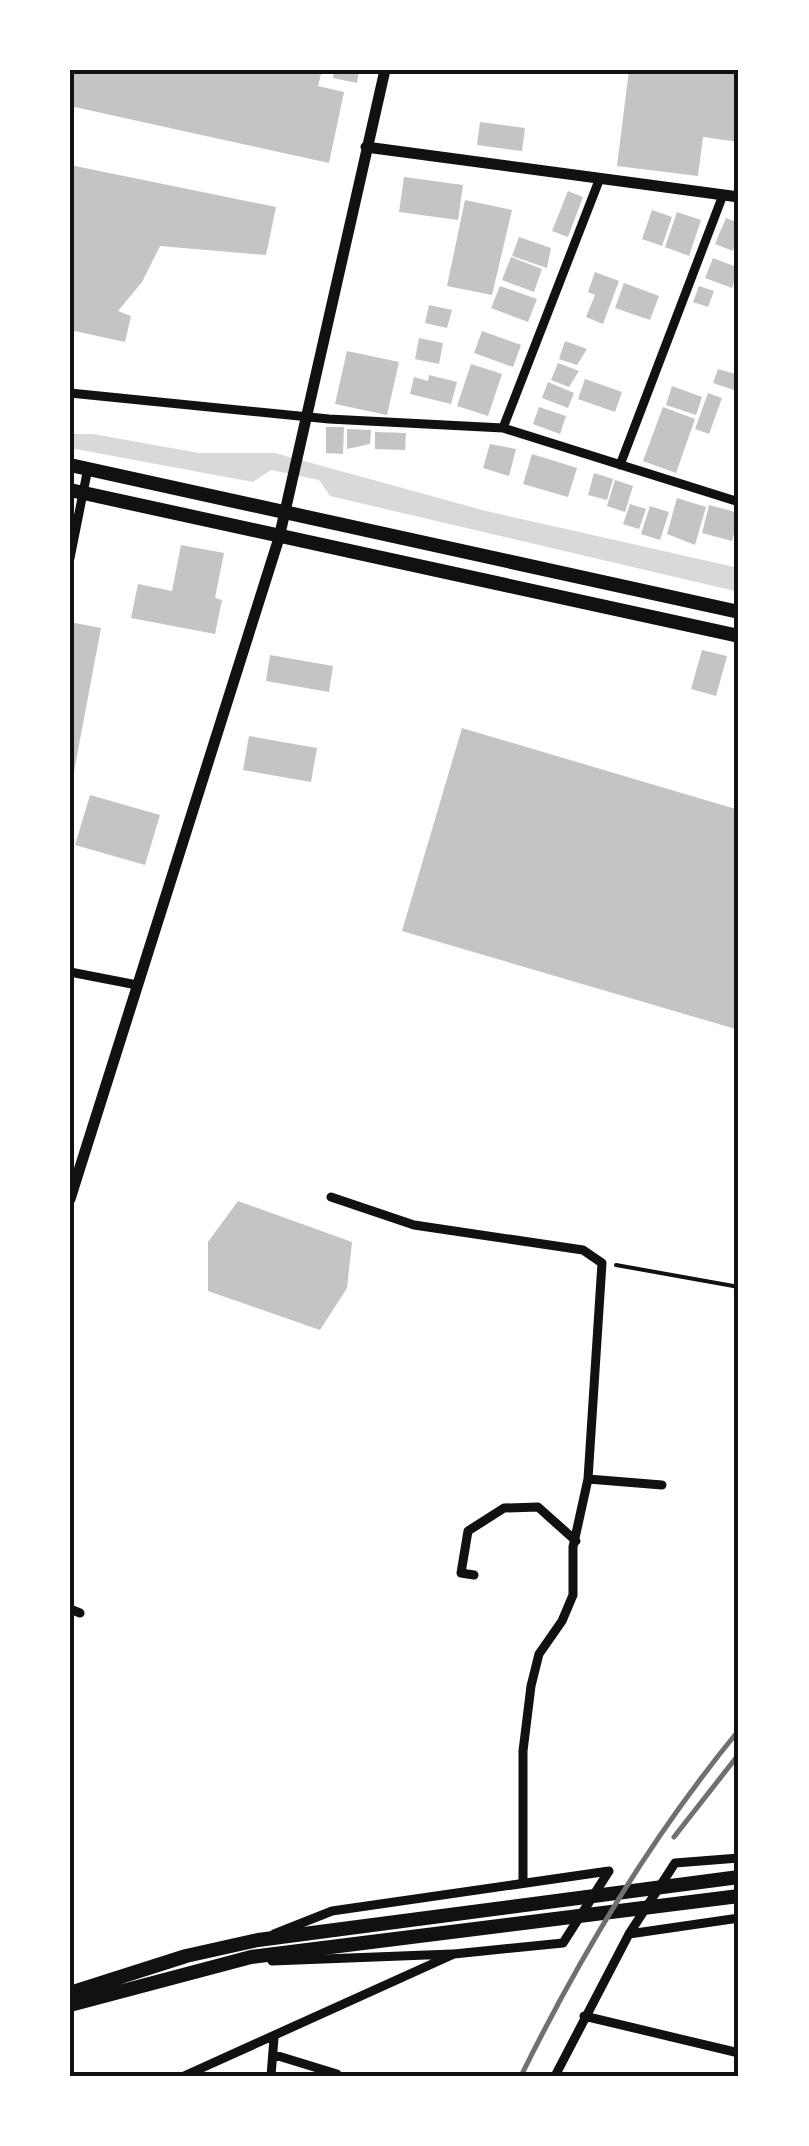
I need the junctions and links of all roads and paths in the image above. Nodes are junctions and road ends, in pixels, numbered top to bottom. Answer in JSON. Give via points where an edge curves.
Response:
{"nodes":[{"id":1,"x":385,"y":70,"type":"edge"},
{"id":2,"x":366,"y":148,"type":"junction"},
{"id":3,"x":600,"y":178,"type":"junction"},
{"id":4,"x":723,"y":196,"type":"junction"},
{"id":5,"x":739,"y":197,"type":"edge"},
{"id":6,"x":70,"y":393,"type":"edge"},
{"id":7,"x":308,"y":416,"type":"junction"},
{"id":8,"x":503,"y":428,"type":"junction"},
{"id":9,"x":70,"y":465,"type":"edge"},
{"id":10,"x":620,"y":465,"type":"junction"},
{"id":11,"x":88,"y":468,"type":"junction"},
{"id":12,"x":76,"y":492,"type":"edge"},
{"id":13,"x":738,"y":499,"type":"edge"},
{"id":14,"x":285,"y":513,"type":"junction"},
{"id":15,"x":278,"y":538,"type":"junction"},
{"id":16,"x":70,"y":558,"type":"edge"},
{"id":17,"x":739,"y":612,"type":"edge"},
{"id":18,"x":739,"y":636,"type":"edge"},
{"id":19,"x":70,"y":972,"type":"edge"},
{"id":20,"x":137,"y":985,"type":"junction"},
{"id":21,"x":331,"y":1197,"type":"dead end"},
{"id":22,"x":70,"y":1199,"type":"edge"},
{"id":23,"x":602,"y":1262,"type":"junction"},
{"id":24,"x":739,"y":1287,"type":"edge"},
{"id":25,"x":588,"y":1479,"type":"junction"},
{"id":26,"x":662,"y":1486,"type":"dead end"},
{"id":27,"x":576,"y":1540,"type":"junction"},
{"id":28,"x":474,"y":1574,"type":"dead end"},
{"id":29,"x":739,"y":1858,"type":"edge"},
{"id":30,"x":739,"y":1877,"type":"edge"},
{"id":31,"x":522,"y":1884,"type":"junction"},
{"id":32,"x":739,"y":1896,"type":"edge"},
{"id":33,"x":739,"y":1918,"type":"edge"},
{"id":34,"x":629,"y":1934,"type":"junction"},
{"id":35,"x":258,"y":1940,"type":"junction"},
{"id":36,"x":454,"y":1954,"type":"junction"},
{"id":37,"x":251,"y":1957,"type":"junction"},
{"id":38,"x":70,"y":1994,"type":"edge"},
{"id":39,"x":70,"y":2005,"type":"edge"},
{"id":40,"x":584,"y":2016,"type":"junction"},
{"id":41,"x":274,"y":2038,"type":"junction"},
{"id":42,"x":739,"y":2053,"type":"edge"},
{"id":43,"x":275,"y":2055,"type":"junction"},
{"id":44,"x":337,"y":2074,"type":"edge"},
{"id":45,"x":184,"y":2076,"type":"edge"},
{"id":46,"x":271,"y":2076,"type":"edge"},
{"id":47,"x":556,"y":2076,"type":"edge"}],
"edges":[{"from":1,"to":2,"type":"street"},
{"from":2,"to":3,"type":"street"},
{"from":2,"to":7,"type":"street"},
{"from":3,"to":4,"type":"street"},
{"from":3,"to":8,"type":"street"},
{"from":4,"to":5,"type":"street"},
{"from":4,"to":10,"type":"street"},
{"from":6,"to":7,"type":"street"},
{"from":7,"to":8,"type":"street"},
{"from":7,"to":14,"type":"street"},
{"from":8,"to":10,"type":"street"},
{"from":9,"to":11,"type":"main road"},
{"from":10,"to":13,"type":"street"},
{"from":11,"to":12,"type":"street"},
{"from":11,"to":14,"type":"main road"},
{"from":12,"to":15,"type":"main road"},
{"from":12,"to":16,"type":"street"},
{"from":14,"to":15,"type":"street"},
{"from":14,"to":17,"type":"main road"},
{"from":15,"to":18,"type":"main road"},
{"from":15,"to":20,"type":"street"},
{"from":19,"to":20,"type":"street"},
{"from":20,"to":22,"type":"street"},
{"from":21,"to":23,"type":"street","via":[[414,1224],[582,1250]]},
{"from":23,"to":24,"type":"path"},
{"from":23,"to":25,"type":"street"},
{"from":25,"to":26,"type":"street"},
{"from":25,"to":27,"type":"street"},
{"from":27,"to":28,"type":"street","via":[[538,1506],[504,1508],[468,1531],[460,1573]]},
{"from":27,"to":31,"type":"street","via":[[573,1595],[539,1654],[531,1686],[523,1751]]},
{"from":29,"to":34,"type":"street","via":[[675,1864]]},
{"from":30,"to":35,"type":"main road"},
{"from":31,"to":35,"type":"street","via":[[332,1911]]},
{"from":31,"to":36,"type":"street","via":[[610,1870],[563,1943]]},
{"from":32,"to":37,"type":"main road"},
{"from":33,"to":34,"type":"street"},
{"from":34,"to":40,"type":"street"},
{"from":35,"to":38,"type":"main road"},
{"from":36,"to":37,"type":"street"},
{"from":36,"to":41,"type":"street"},
{"from":37,"to":39,"type":"main road"},
{"from":40,"to":42,"type":"street"},
{"from":40,"to":47,"type":"street"},
{"from":41,"to":43,"type":"street"},
{"from":41,"to":45,"type":"street"},
{"from":43,"to":44,"type":"street"},
{"from":43,"to":46,"type":"street"}]}
